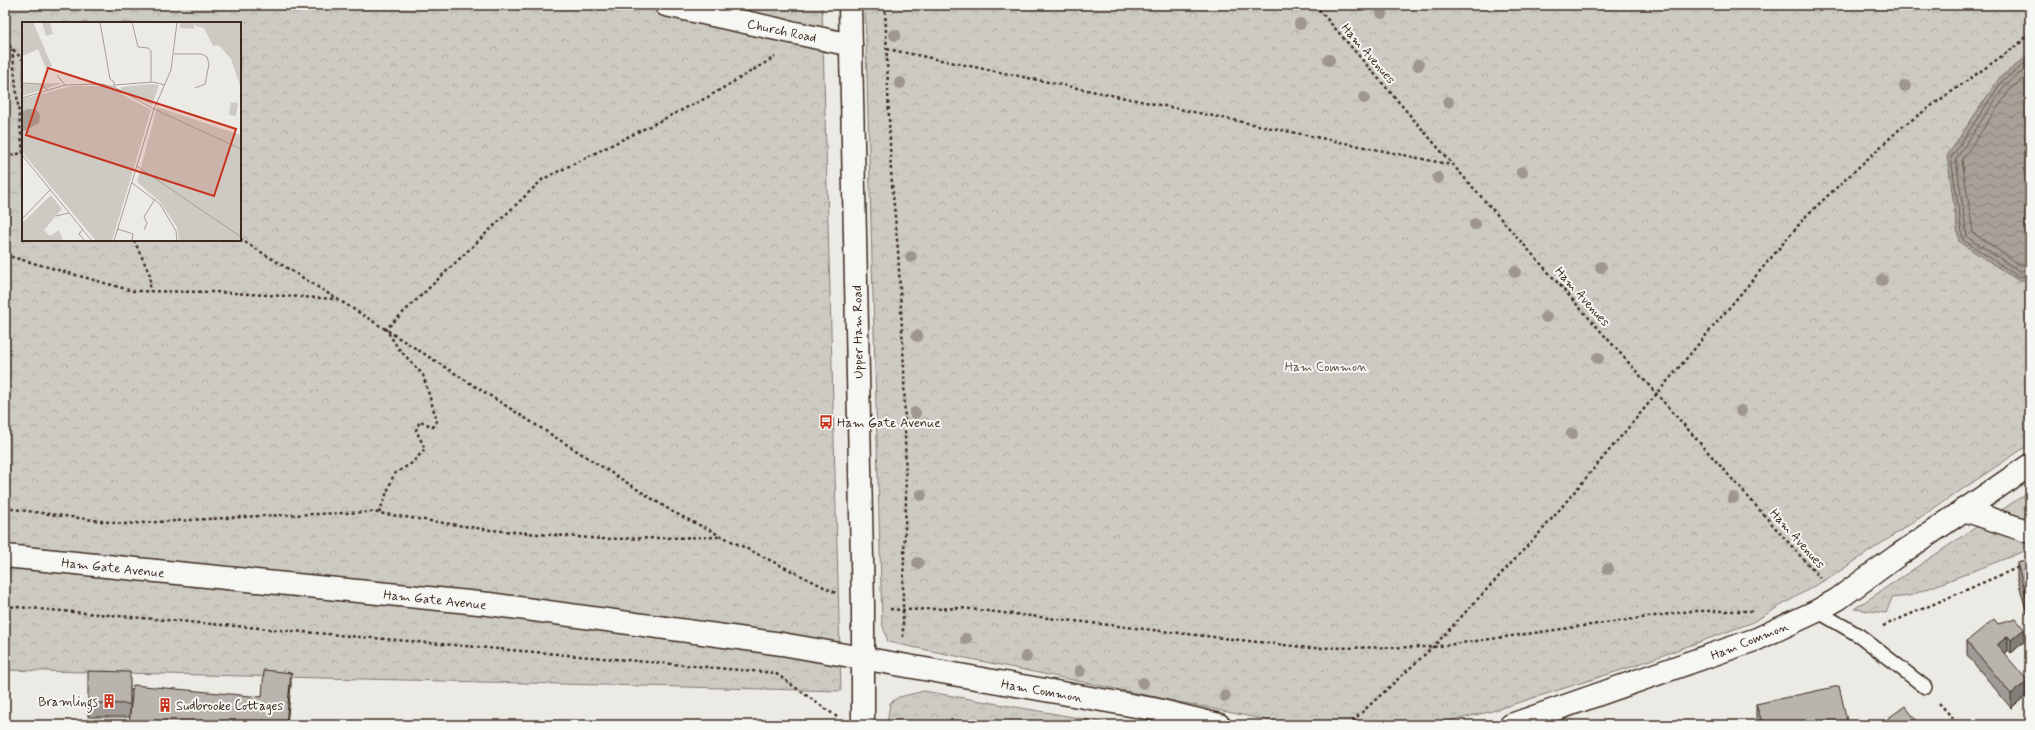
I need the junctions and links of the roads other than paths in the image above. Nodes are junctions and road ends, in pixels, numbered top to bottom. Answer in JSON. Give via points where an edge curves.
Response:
{"nodes":[{"id":1,"x":666,"y":5,"type":"edge"},
{"id":2,"x":850,"y":5,"type":"edge"},
{"id":3,"x":851,"y":45,"type":"junction"},
{"id":4,"x":2030,"y":465,"type":"edge"},
{"id":5,"x":1964,"y":510,"type":"junction"},
{"id":6,"x":2030,"y":532,"type":"edge"},
{"id":7,"x":5,"y":556,"type":"edge"},
{"id":8,"x":1817,"y":611,"type":"junction"},
{"id":9,"x":864,"y":658,"type":"junction"},
{"id":10,"x":1925,"y":687,"type":"road end"},
{"id":11,"x":863,"y":725,"type":"edge"},
{"id":12,"x":1219,"y":725,"type":"edge"},
{"id":13,"x":1511,"y":725,"type":"edge"}],
"edges":[{"from":1,"to":3,"type":"main road","name":"Church Road"},
{"from":2,"to":3,"type":"main road","name":"Upper Ham Road"},
{"from":3,"to":9,"type":"main road","name":"Upper Ham Road"},
{"from":4,"to":5,"type":"main road","name":"Ham Common"},
{"from":5,"to":6,"type":"main road"},
{"from":5,"to":8,"type":"main road","name":"Ham Common","via":[[1838,599]]},
{"from":7,"to":9,"type":"main road","name":"Ham Gate Avenue","via":[[489,604],[782,644]]},
{"from":8,"to":10,"type":"lane","via":[[1860,636]]},
{"from":8,"to":13,"type":"main road","name":"Ham Common","via":[[1757,639]]},
{"from":9,"to":11,"type":"main road","name":"Upper Ham Road"},
{"from":9,"to":12,"type":"main road","name":"Ham Common","via":[[1153,709]]}]}
